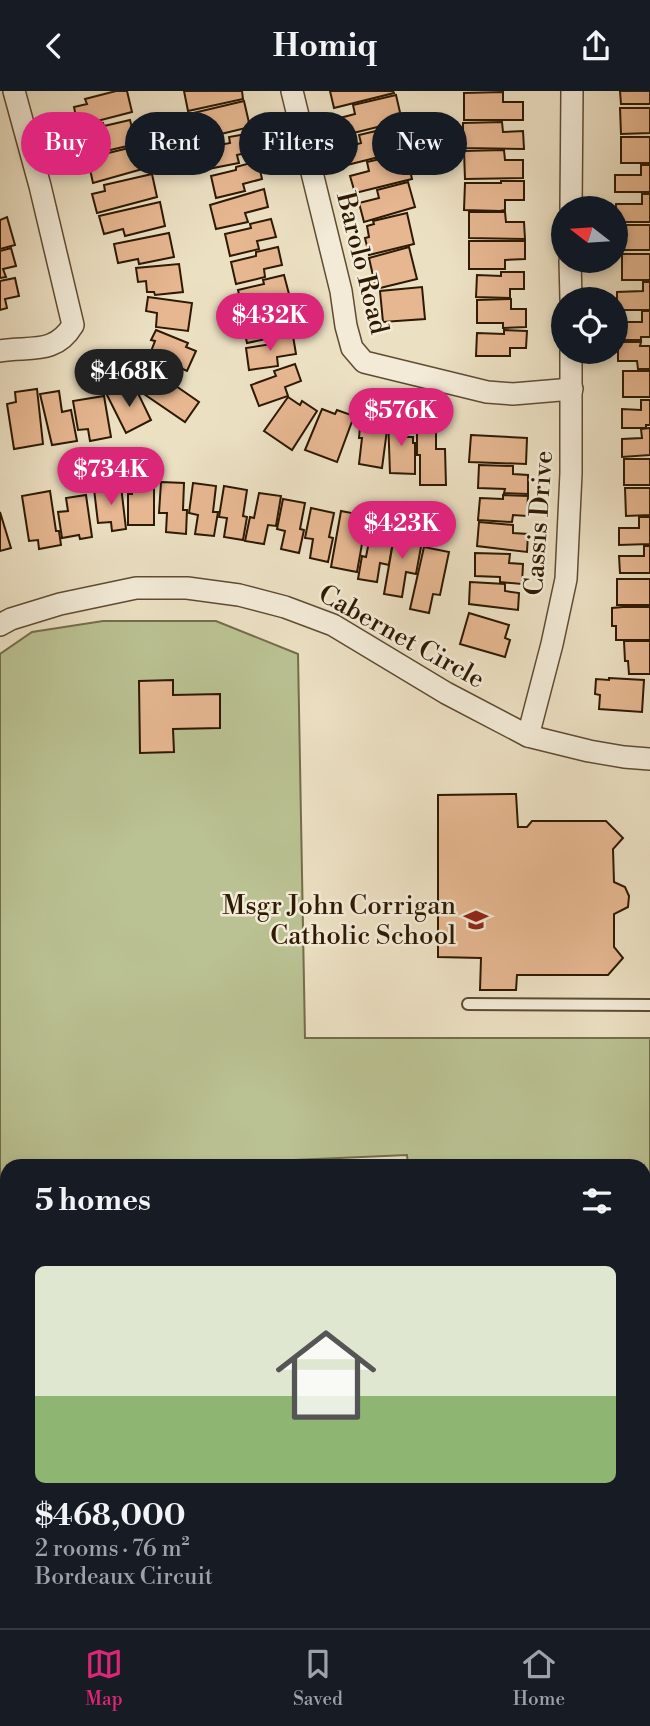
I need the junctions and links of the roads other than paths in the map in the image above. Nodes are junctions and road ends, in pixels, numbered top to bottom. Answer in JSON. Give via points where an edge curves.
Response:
{"nodes":[{"id":1,"x":14,"y":91,"type":"edge"},
{"id":2,"x":292,"y":91,"type":"edge"},
{"id":3,"x":572,"y":91,"type":"edge"},
{"id":4,"x":571,"y":196,"type":"edge"},
{"id":5,"x":0,"y":351,"type":"edge"},
{"id":6,"x":571,"y":364,"type":"edge"},
{"id":7,"x":572,"y":389,"type":"junction"},
{"id":8,"x":0,"y":625,"type":"edge"},
{"id":9,"x":528,"y":736,"type":"junction"},
{"id":10,"x":650,"y":759,"type":"edge"},
{"id":11,"x":468,"y":1004,"type":"dead end"},
{"id":12,"x":650,"y":1005,"type":"edge"}],
"edges":[{"from":1,"to":5,"type":"street","via":[[73,325],[53,346]]},
{"from":2,"to":7,"type":"street","name":"Barolo Road","via":[[349,337],[364,362],[486,392]]},
{"from":3,"to":4,"type":"street"},
{"from":6,"to":7,"type":"street","name":"Cassis Drive"},
{"from":7,"to":9,"type":"street","name":"Cassis Drive","via":[[566,579]]},
{"from":8,"to":9,"type":"street","name":"Cabernet Circle","via":[[60,604],[136,589],[187,588],[239,595],[333,625]]},
{"from":9,"to":10,"type":"street","name":"Cabernet Circle"},
{"from":11,"to":12,"type":"lane"}]}
